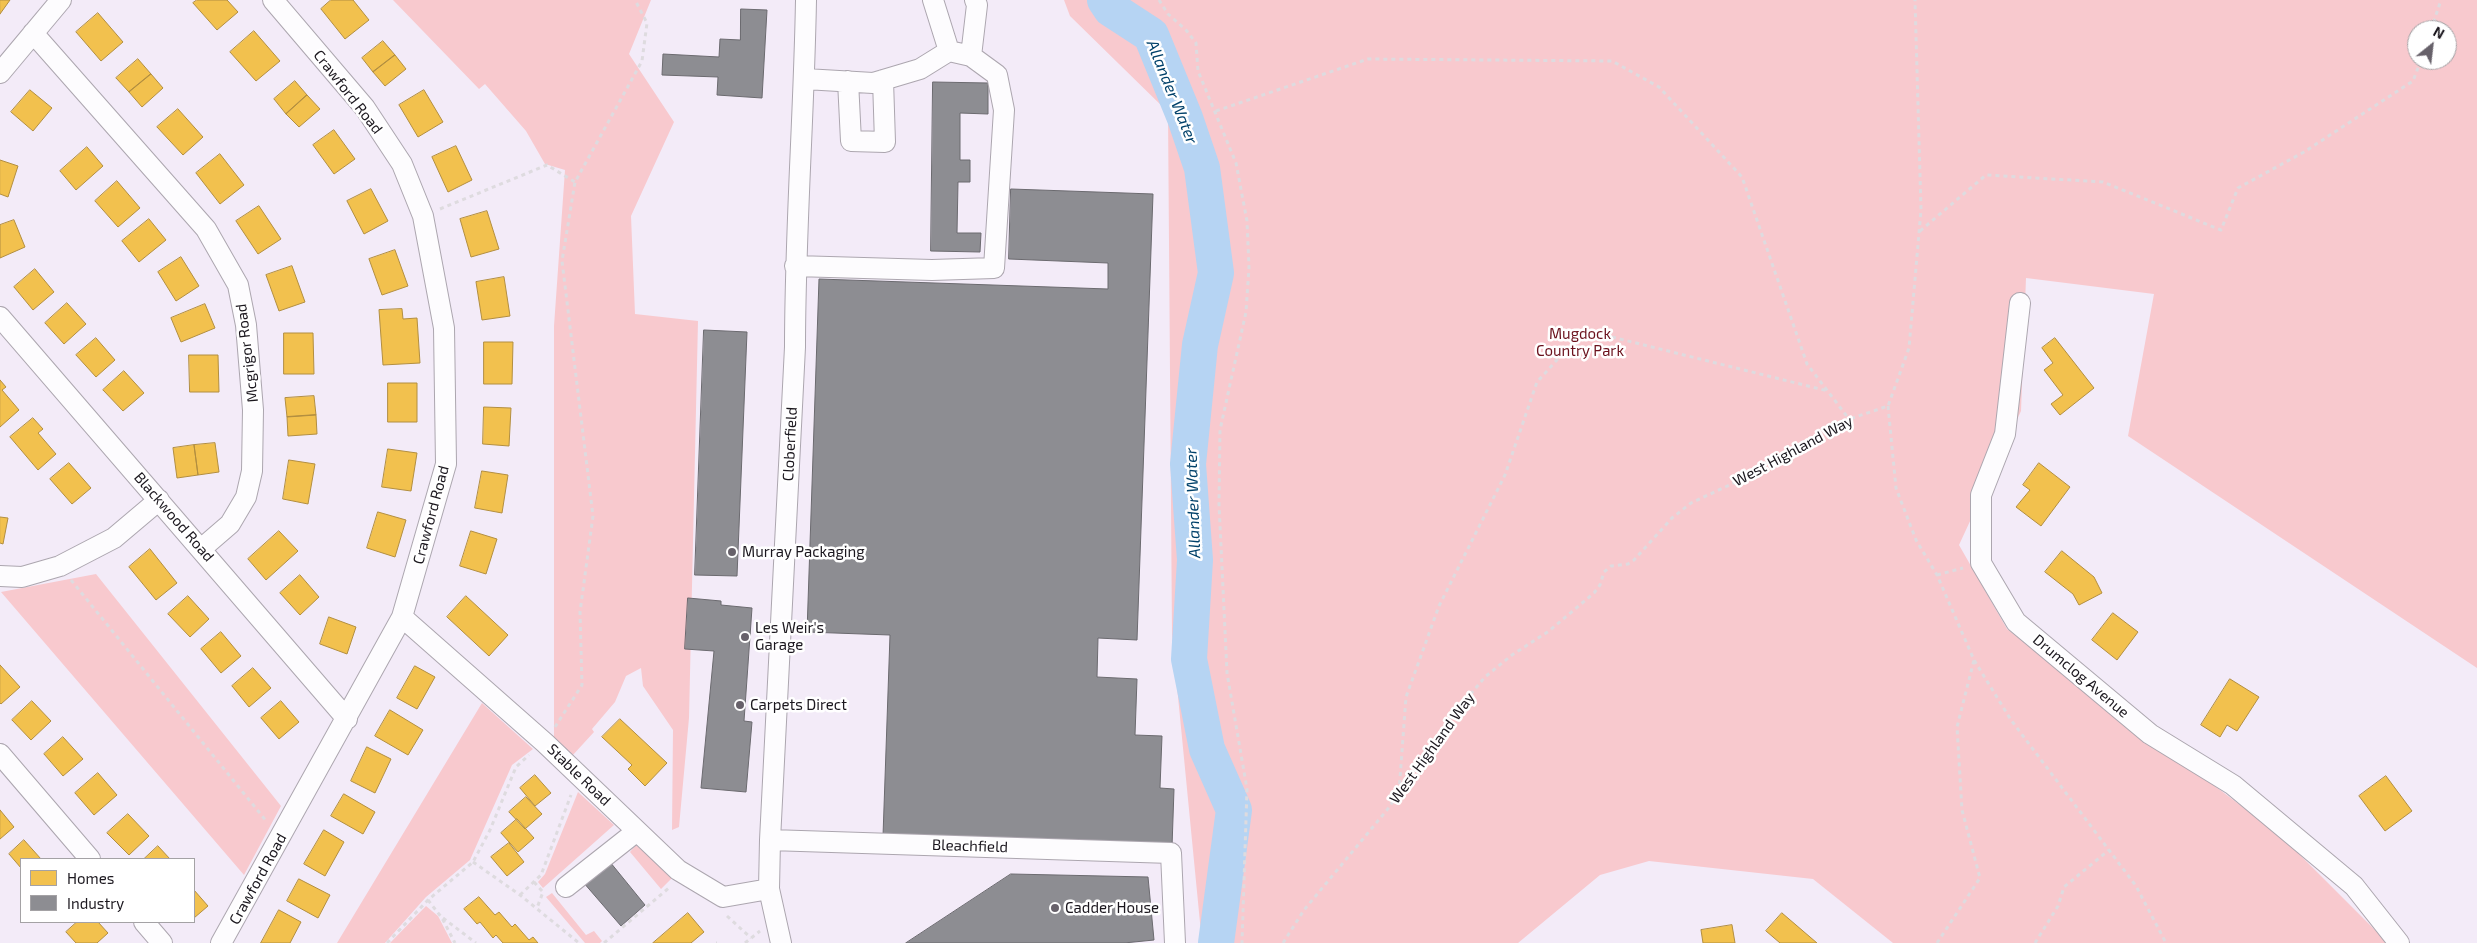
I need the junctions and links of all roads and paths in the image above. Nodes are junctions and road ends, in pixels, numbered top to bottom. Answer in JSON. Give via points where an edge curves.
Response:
{"nodes":[{"id":1,"x":61,"y":0,"type":"edge"},
{"id":2,"x":273,"y":0,"type":"edge"},
{"id":3,"x":634,"y":0,"type":"edge"},
{"id":4,"x":806,"y":0,"type":"edge"},
{"id":5,"x":933,"y":0,"type":"edge"},
{"id":6,"x":975,"y":0,"type":"edge"},
{"id":7,"x":1159,"y":0,"type":"edge"},
{"id":8,"x":1915,"y":0,"type":"edge"},
{"id":9,"x":2441,"y":0,"type":"edge"},
{"id":10,"x":2434,"y":20,"type":"edge"},
{"id":11,"x":33,"y":33,"type":"junction"},
{"id":12,"x":949,"y":51,"type":"junction"},
{"id":13,"x":970,"y":56,"type":"junction"},
{"id":14,"x":2417,"y":70,"type":"edge"},
{"id":15,"x":0,"y":73,"type":"edge"},
{"id":16,"x":805,"y":79,"type":"junction"},
{"id":17,"x":883,"y":80,"type":"junction"},
{"id":18,"x":848,"y":82,"type":"junction"},
{"id":19,"x":1216,"y":111,"type":"junction"},
{"id":20,"x":575,"y":182,"type":"junction"},
{"id":21,"x":423,"y":216,"type":"junction"},
{"id":22,"x":1920,"y":231,"type":"junction"},
{"id":23,"x":795,"y":266,"type":"junction"},
{"id":24,"x":2020,"y":303,"type":"dead end"},
{"id":25,"x":0,"y":317,"type":"edge"},
{"id":26,"x":1828,"y":392,"type":"junction"},
{"id":27,"x":1888,"y":406,"type":"junction"},
{"id":28,"x":1849,"y":419,"type":"junction"},
{"id":29,"x":159,"y":500,"type":"junction"},
{"id":30,"x":201,"y":549,"type":"junction"},
{"id":31,"x":1981,"y":563,"type":"junction"},
{"id":32,"x":60,"y":566,"type":"junction"},
{"id":33,"x":1937,"y":575,"type":"junction"},
{"id":34,"x":0,"y":576,"type":"edge"},
{"id":35,"x":402,"y":617,"type":"junction"},
{"id":36,"x":1974,"y":660,"type":"junction"},
{"id":37,"x":347,"y":719,"type":"junction"},
{"id":38,"x":545,"y":743,"type":"junction"},
{"id":39,"x":0,"y":754,"type":"edge"},
{"id":40,"x":579,"y":775,"type":"junction"},
{"id":41,"x":1399,"y":793,"type":"junction"},
{"id":42,"x":637,"y":831,"type":"junction"},
{"id":43,"x":280,"y":838,"type":"junction"},
{"id":44,"x":770,"y":840,"type":"junction"},
{"id":45,"x":2108,"y":850,"type":"junction"},
{"id":46,"x":89,"y":858,"type":"edge"},
{"id":47,"x":473,"y":862,"type":"junction"},
{"id":48,"x":685,"y":874,"type":"junction"},
{"id":49,"x":534,"y":882,"type":"junction"},
{"id":50,"x":566,"y":887,"type":"dead end"},
{"id":51,"x":769,"y":889,"type":"junction"},
{"id":52,"x":520,"y":895,"type":"junction"},
{"id":53,"x":428,"y":900,"type":"junction"},
{"id":54,"x":536,"y":908,"type":"junction"},
{"id":55,"x":442,"y":918,"type":"junction"},
{"id":56,"x":145,"y":923,"type":"edge"},
{"id":57,"x":162,"y":943,"type":"edge"},
{"id":58,"x":221,"y":943,"type":"edge"},
{"id":59,"x":387,"y":943,"type":"edge"},
{"id":60,"x":455,"y":943,"type":"edge"},
{"id":61,"x":476,"y":943,"type":"edge"},
{"id":62,"x":579,"y":943,"type":"edge"},
{"id":63,"x":604,"y":943,"type":"edge"},
{"id":64,"x":781,"y":943,"type":"edge"},
{"id":65,"x":794,"y":943,"type":"edge"},
{"id":66,"x":1174,"y":943,"type":"edge"},
{"id":67,"x":1242,"y":943,"type":"edge"},
{"id":68,"x":1283,"y":943,"type":"edge"},
{"id":69,"x":1936,"y":943,"type":"edge"},
{"id":70,"x":2035,"y":943,"type":"edge"},
{"id":71,"x":2166,"y":943,"type":"edge"},
{"id":72,"x":2399,"y":943,"type":"edge"}],
"edges":[{"from":1,"to":11,"type":"street"},
{"from":2,"to":21,"type":"street","name":"Crawford Road","via":[[365,108],[402,164]]},
{"from":3,"to":20,"type":"path","via":[[647,23],[642,61]]},
{"from":4,"to":16,"type":"street","name":"Cloberfield"},
{"from":5,"to":12,"type":"street"},
{"from":6,"to":13,"type":"street"},
{"from":7,"to":19,"type":"path","via":[[1196,43],[1198,71]]},
{"from":8,"to":22,"type":"path"},
{"from":9,"to":10,"type":"path"},
{"from":11,"to":15,"type":"street"},
{"from":11,"to":30,"type":"street","name":"Mcgrigor Road","via":[[206,230],[238,285],[246,325],[253,410],[252,471],[246,497],[230,524]]},
{"from":12,"to":13,"type":"street"},
{"from":12,"to":17,"type":"street","via":[[920,69]]},
{"from":13,"to":23,"type":"street","via":[[997,75],[1004,110],[994,268],[932,270]]},
{"from":14,"to":22,"type":"path","via":[[2413,82],[2304,152],[2238,188],[2221,230],[2103,182],[1986,176]]},
{"from":16,"to":18,"type":"street"},
{"from":16,"to":23,"type":"street","name":"Cloberfield"},
{"from":17,"to":18,"type":"street"},
{"from":17,"to":18,"type":"street","via":[[885,142],[851,141]]},
{"from":19,"to":26,"type":"path","via":[[1368,59],[1612,61],[1659,87],[1742,177],[1808,364]]},
{"from":19,"to":67,"type":"path","via":[[1236,163],[1247,221],[1249,268],[1246,312],[1220,430],[1219,504],[1227,673],[1247,789]]},
{"from":20,"to":21,"type":"path","via":[[547,165]]},
{"from":20,"to":38,"type":"path","via":[[562,261],[593,516],[580,612],[582,685]]},
{"from":21,"to":35,"type":"street","name":"Crawford Road","via":[[444,328],[446,464]]},
{"from":22,"to":27,"type":"path","via":[[1909,348]]},
{"from":23,"to":44,"type":"street","name":"Cloberfield","via":[[795,347]]},
{"from":24,"to":31,"type":"street","via":[[2005,434],[1981,494]]},
{"from":25,"to":29,"type":"street","name":"Blackwood Road"},
{"from":26,"to":28,"type":"path"},
{"from":26,"to":41,"type":"path","via":[[1584,330],[1537,382],[1505,475],[1439,606],[1406,697]]},
{"from":27,"to":28,"type":"path","name":"West Highland Way"},
{"from":27,"to":33,"type":"path","via":[[1896,488],[1916,540]]},
{"from":28,"to":41,"type":"path","name":"West Highland Way","via":[[1804,442],[1770,466],[1691,502],[1634,560],[1611,566],[1604,572],[1594,593],[1549,631],[1485,677],[1449,720]]},
{"from":29,"to":30,"type":"street","name":"Blackwood Road"},
{"from":29,"to":32,"type":"street","via":[[114,538]]},
{"from":30,"to":37,"type":"street","name":"Blackwood Road"},
{"from":31,"to":33,"type":"path"},
{"from":31,"to":72,"type":"street","name":"Drumclog Avenue","via":[[2016,622],[2150,734],[2241,791],[2354,886]]},
{"from":32,"to":34,"type":"street","via":[[22,577]]},
{"from":32,"to":43,"type":"path"},
{"from":33,"to":36,"type":"path"},
{"from":35,"to":37,"type":"street","name":"Crawford Road"},
{"from":35,"to":38,"type":"street","name":"Stable Road"},
{"from":36,"to":45,"type":"path","via":[[2011,720]]},
{"from":36,"to":69,"type":"path","via":[[1957,727],[1962,810],[1980,878]]},
{"from":37,"to":43,"type":"street","name":"Crawford Road"},
{"from":38,"to":40,"type":"street","name":"Stable Road"},
{"from":38,"to":47,"type":"path","via":[[516,766]]},
{"from":39,"to":46,"type":"street"},
{"from":40,"to":42,"type":"street","name":"Stable Road"},
{"from":40,"to":49,"type":"path","via":[[541,875]]},
{"from":41,"to":68,"type":"path","name":"West Highland Way","via":[[1304,910]]},
{"from":42,"to":48,"type":"street","name":"Stable Road"},
{"from":42,"to":50,"type":"street"},
{"from":43,"to":58,"type":"street","name":"Crawford Road"},
{"from":44,"to":51,"type":"street","name":"Cloberfield"},
{"from":44,"to":66,"type":"street","name":"Bleachfield","via":[[1171,853]]},
{"from":45,"to":70,"type":"path","via":[[2064,887],[2058,906]]},
{"from":45,"to":71,"type":"path","via":[[2136,886]]},
{"from":47,"to":52,"type":"path"},
{"from":47,"to":53,"type":"path"},
{"from":48,"to":51,"type":"street","name":"Stable Road","via":[[723,897]]},
{"from":48,"to":63,"type":"path"},
{"from":49,"to":52,"type":"path"},
{"from":49,"to":54,"type":"path","via":[[543,892]]},
{"from":51,"to":64,"type":"street"},
{"from":51,"to":65,"type":"street"},
{"from":52,"to":54,"type":"path"},
{"from":53,"to":55,"type":"path"},
{"from":53,"to":59,"type":"path"},
{"from":54,"to":62,"type":"path"},
{"from":55,"to":60,"type":"path"},
{"from":55,"to":61,"type":"path"},
{"from":56,"to":57,"type":"street"}]}
